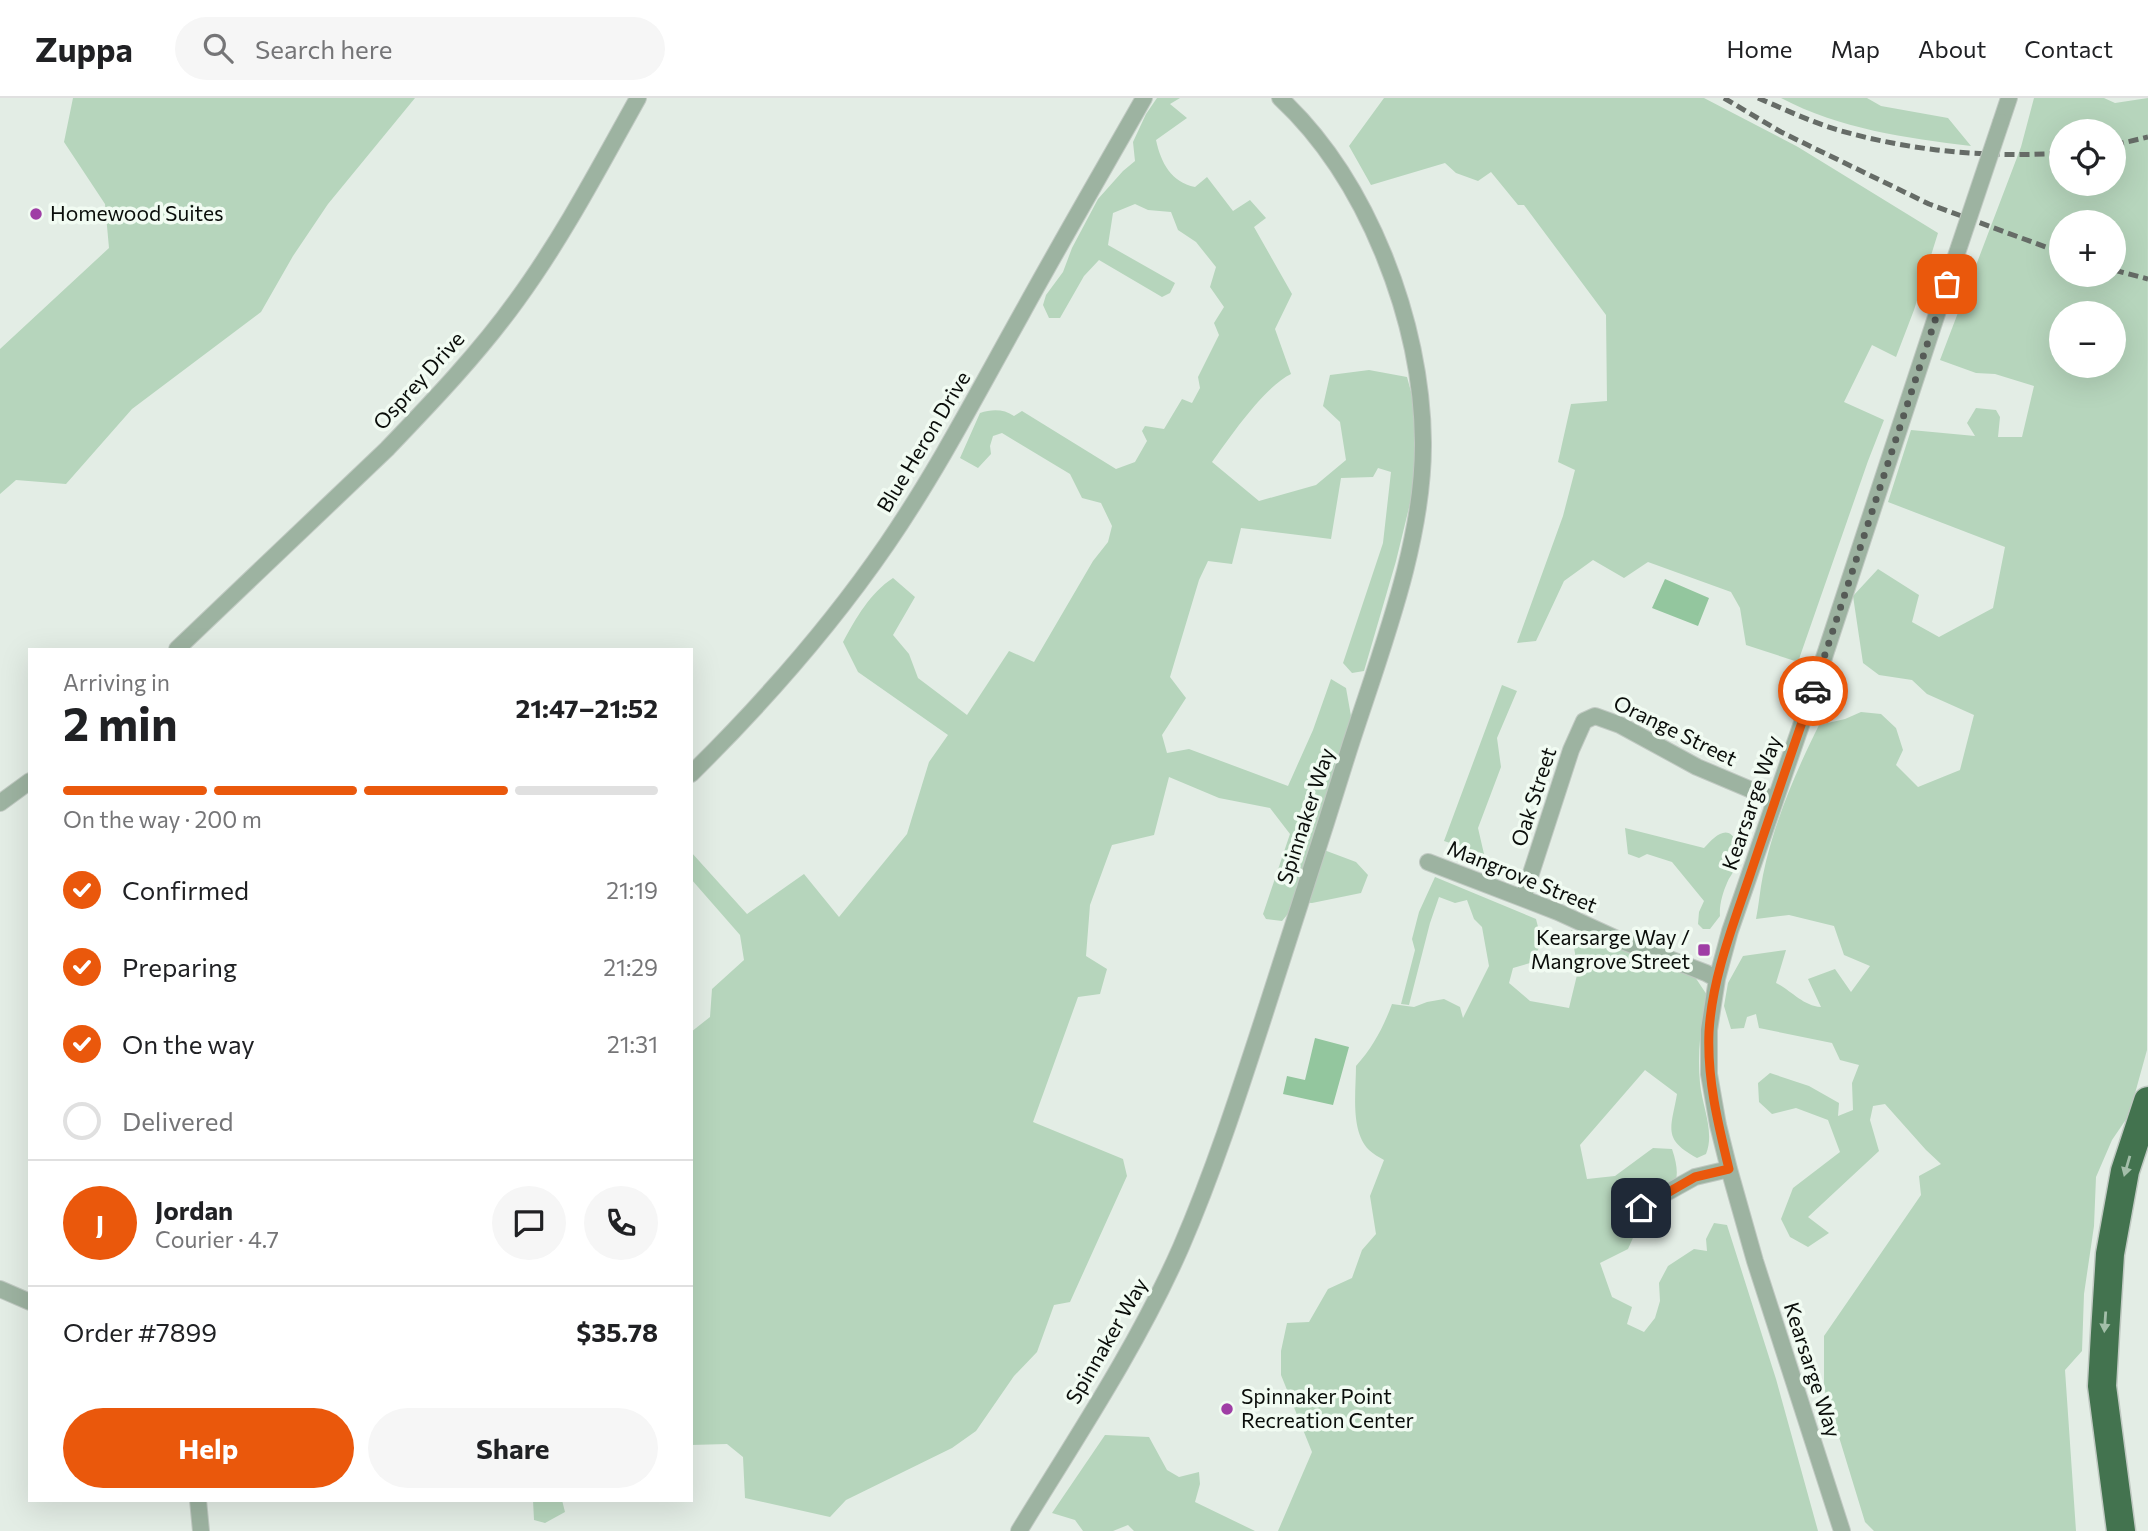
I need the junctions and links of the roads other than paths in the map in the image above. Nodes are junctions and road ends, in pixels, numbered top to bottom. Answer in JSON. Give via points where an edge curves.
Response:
{"nodes":[{"id":1,"x":638,"y":98,"type":"edge"},
{"id":2,"x":1144,"y":98,"type":"edge"},
{"id":3,"x":1280,"y":98,"type":"edge"},
{"id":4,"x":2009,"y":98,"type":"edge"},
{"id":5,"x":178,"y":648,"type":"edge"},
{"id":6,"x":1595,"y":716,"type":"joint"},
{"id":7,"x":693,"y":772,"type":"edge"},
{"id":8,"x":28,"y":782,"type":"edge"},
{"id":9,"x":1775,"y":800,"type":"junction"},
{"id":10,"x":0,"y":803,"type":"edge"},
{"id":11,"x":1428,"y":862,"type":"dead end"},
{"id":12,"x":1523,"y":898,"type":"junction"},
{"id":13,"x":1717,"y":979,"type":"junction"},
{"id":14,"x":2148,"y":1101,"type":"edge"},
{"id":15,"x":1729,"y":1169,"type":"junction"},
{"id":16,"x":1641,"y":1208,"type":"dead end"},
{"id":17,"x":0,"y":1289,"type":"edge"},
{"id":18,"x":28,"y":1300,"type":"edge"},
{"id":19,"x":198,"y":1502,"type":"edge"},
{"id":20,"x":201,"y":1531,"type":"edge"},
{"id":21,"x":1019,"y":1531,"type":"edge"},
{"id":22,"x":1842,"y":1531,"type":"edge"},
{"id":23,"x":2121,"y":1531,"type":"edge"}],
"edges":[{"from":1,"to":5,"type":"street","name":"Osprey Drive","via":[[570,217],[500,322],[387,449]]},
{"from":2,"to":7,"type":"street","name":"Blue Heron Drive","via":[[888,544],[754,711]]},
{"from":3,"to":21,"type":"street","name":"Spinnaker Way","via":[[1332,156],[1361,205],[1395,286],[1415,365],[1423,424],[1419,508],[1397,600],[1215,1163],[1144,1323]]},
{"from":4,"to":9,"type":"street","name":"Kearsarge Way","bridge":true},
{"from":6,"to":9,"type":"street","name":"Orange Street"},
{"from":6,"to":12,"type":"street","name":"Oak Street","via":[[1584,721],[1578,731],[1566,781]]},
{"from":8,"to":10,"type":"street"},
{"from":9,"to":13,"type":"street","name":"Kearsarge Way"},
{"from":11,"to":12,"type":"street","name":"Mangrove Street"},
{"from":12,"to":13,"type":"street","name":"Mangrove Street"},
{"from":13,"to":15,"type":"street","name":"Kearsarge Way","via":[[1709,1030],[1709,1074]]},
{"from":14,"to":23,"type":"highway","one_way":true,"via":[[2125,1171],[2110,1254],[2105,1333],[2102,1386]]},
{"from":15,"to":16,"type":"street","via":[[1695,1177]]},
{"from":15,"to":22,"type":"street","name":"Kearsarge Way"},
{"from":17,"to":18,"type":"street"},
{"from":19,"to":20,"type":"street"}]}
